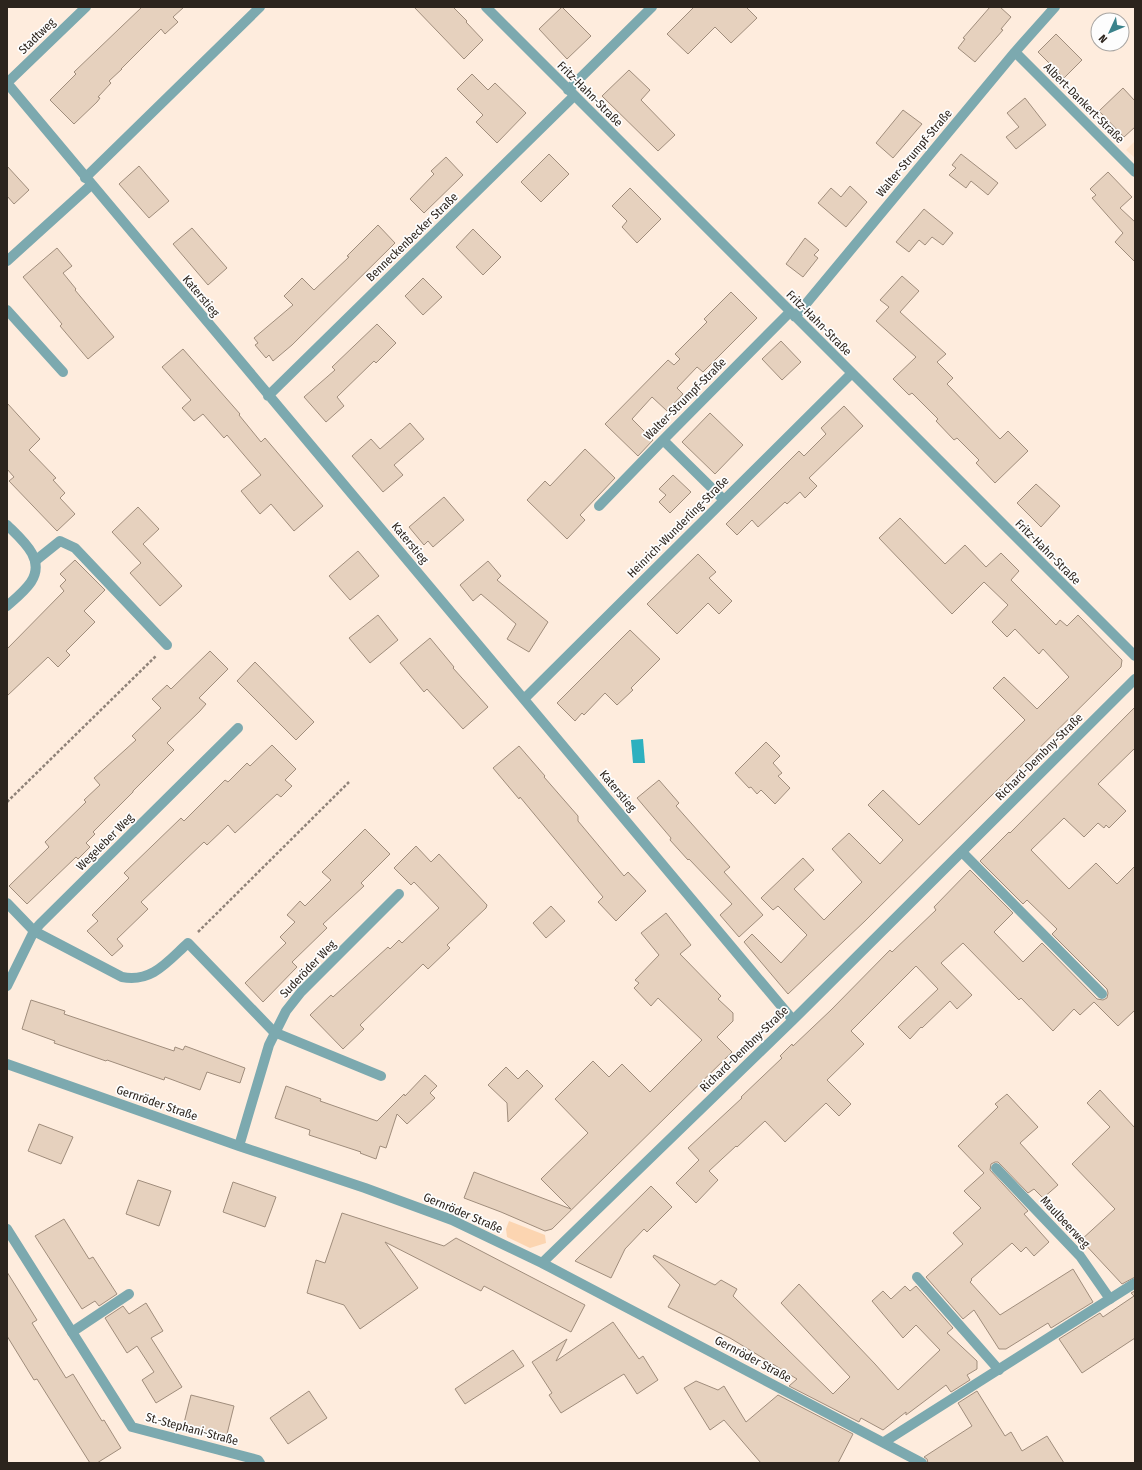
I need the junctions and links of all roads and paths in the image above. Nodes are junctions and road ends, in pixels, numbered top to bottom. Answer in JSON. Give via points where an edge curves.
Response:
{"nodes":[{"id":1,"x":86,"y":7,"type":"edge"},
{"id":2,"x":260,"y":7,"type":"edge"},
{"id":3,"x":486,"y":7,"type":"edge"},
{"id":4,"x":652,"y":7,"type":"edge"},
{"id":5,"x":1055,"y":7,"type":"edge"},
{"id":6,"x":1015,"y":52,"type":"junction"},
{"id":7,"x":7,"y":83,"type":"edge"},
{"id":8,"x":571,"y":93,"type":"junction"},
{"id":9,"x":1135,"y":172,"type":"edge"},
{"id":10,"x":88,"y":181,"type":"junction"},
{"id":11,"x":7,"y":261,"type":"edge"},
{"id":12,"x":7,"y":310,"type":"edge"},
{"id":13,"x":793,"y":314,"type":"junction"},
{"id":14,"x":63,"y":372,"type":"dead end"},
{"id":15,"x":851,"y":374,"type":"junction"},
{"id":16,"x":268,"y":396,"type":"junction"},
{"id":17,"x":663,"y":440,"type":"junction"},
{"id":18,"x":724,"y":500,"type":"junction"},
{"id":19,"x":599,"y":506,"type":"dead end"},
{"id":20,"x":7,"y":525,"type":"edge"},
{"id":21,"x":35,"y":561,"type":"junction"},
{"id":22,"x":7,"y":606,"type":"edge"},
{"id":23,"x":167,"y":645,"type":"joint"},
{"id":24,"x":1135,"y":656,"type":"edge"},
{"id":25,"x":1135,"y":679,"type":"edge"},
{"id":26,"x":524,"y":699,"type":"junction"},
{"id":27,"x":238,"y":728,"type":"dead end"},
{"id":28,"x":349,"y":782,"type":"dead end"},
{"id":29,"x":7,"y":802,"type":"edge"},
{"id":30,"x":962,"y":852,"type":"junction"},
{"id":31,"x":399,"y":894,"type":"dead end"},
{"id":32,"x":7,"y":903,"type":"edge"},
{"id":33,"x":34,"y":932,"type":"junction"},
{"id":34,"x":188,"y":943,"type":"junction"},
{"id":35,"x":7,"y":986,"type":"edge"},
{"id":36,"x":1102,"y":994,"type":"dead end"},
{"id":37,"x":793,"y":1020,"type":"junction"},
{"id":38,"x":274,"y":1032,"type":"junction"},
{"id":39,"x":7,"y":1064,"type":"edge"},
{"id":40,"x":381,"y":1076,"type":"dead end"},
{"id":41,"x":240,"y":1146,"type":"junction"},
{"id":42,"x":996,"y":1168,"type":"dead end"},
{"id":43,"x":7,"y":1229,"type":"edge"},
{"id":44,"x":542,"y":1263,"type":"junction"},
{"id":45,"x":917,"y":1277,"type":"dead end"},
{"id":46,"x":1135,"y":1284,"type":"edge"},
{"id":47,"x":130,"y":1294,"type":"dead end"},
{"id":48,"x":1110,"y":1299,"type":"junction"},
{"id":49,"x":72,"y":1332,"type":"junction"},
{"id":50,"x":999,"y":1370,"type":"junction"},
{"id":51,"x":884,"y":1442,"type":"junction"},
{"id":52,"x":260,"y":1463,"type":"edge"},
{"id":53,"x":922,"y":1463,"type":"edge"}],
"edges":[{"from":1,"to":7,"type":"street","name":"Stadtweg"},
{"from":2,"to":10,"type":"street"},
{"from":3,"to":8,"type":"street","name":"Fritz-Hahn-Straße"},
{"from":4,"to":8,"type":"street","name":"Benneckenbecker Straße"},
{"from":5,"to":6,"type":"street","name":"Walter-Strumpf-Straße"},
{"from":6,"to":9,"type":"street","name":"Albert-Dankert-Straße"},
{"from":6,"to":13,"type":"street","name":"Walter-Strumpf-Straße"},
{"from":7,"to":10,"type":"street","name":"Katerstieg"},
{"from":8,"to":13,"type":"street","name":"Fritz-Hahn-Straße"},
{"from":8,"to":16,"type":"street","name":"Benneckenbecker Straße"},
{"from":10,"to":11,"type":"street"},
{"from":10,"to":16,"type":"street","name":"Katerstieg"},
{"from":12,"to":14,"type":"street"},
{"from":13,"to":15,"type":"street","name":"Fritz-Hahn-Straße"},
{"from":13,"to":17,"type":"street","name":"Walter-Strumpf-Straße"},
{"from":15,"to":18,"type":"street","name":"Heinrich-Wunderling-Straße"},
{"from":15,"to":24,"type":"street","name":"Fritz-Hahn-Straße"},
{"from":16,"to":26,"type":"street","name":"Katerstieg"},
{"from":17,"to":18,"type":"street"},
{"from":17,"to":19,"type":"street","name":"Walter-Strumpf-Straße"},
{"from":18,"to":26,"type":"street","name":"Heinrich-Wunderling-Straße"},
{"from":20,"to":21,"type":"street","via":[[32,552]]},
{"from":21,"to":22,"type":"street","via":[[31,581]]},
{"from":21,"to":23,"type":"street","via":[[60,541],[75,548]]},
{"from":23,"to":29,"type":"path"},
{"from":25,"to":30,"type":"street","name":"Richard-Dembny-Straße"},
{"from":26,"to":37,"type":"street","name":"Katerstieg"},
{"from":27,"to":33,"type":"street","name":"Wegeleber Weg"},
{"from":28,"to":34,"type":"path"},
{"from":30,"to":36,"type":"street"},
{"from":30,"to":37,"type":"street","name":"Richard-Dembny-Straße"},
{"from":31,"to":38,"type":"street","name":"Suderöder Weg","via":[[301,992]]},
{"from":32,"to":33,"type":"street"},
{"from":33,"to":34,"type":"street","via":[[122,978],[132,979],[146,977],[157,971]]},
{"from":33,"to":35,"type":"street","name":"Wegeleber Weg"},
{"from":34,"to":38,"type":"street"},
{"from":37,"to":44,"type":"street","name":"Richard-Dembny-Straße"},
{"from":38,"to":40,"type":"street"},
{"from":38,"to":41,"type":"street","name":"Suderöder Weg"},
{"from":39,"to":41,"type":"street","name":"Gernröder Straße"},
{"from":41,"to":44,"type":"street","name":"Gernröder Straße","via":[[452,1220]]},
{"from":42,"to":48,"type":"street","name":"Maulbeerweg","via":[[1080,1256]]},
{"from":43,"to":49,"type":"street","name":"St.-Stephani-Straße"},
{"from":44,"to":51,"type":"street","name":"Gernröder Straße"},
{"from":45,"to":50,"type":"street"},
{"from":46,"to":48,"type":"street"},
{"from":47,"to":49,"type":"street"},
{"from":48,"to":50,"type":"street"},
{"from":49,"to":52,"type":"street","name":"St.-Stephani-Straße","via":[[132,1427],[258,1460]]},
{"from":50,"to":51,"type":"street"},
{"from":51,"to":53,"type":"street","name":"Gernröder Straße"}]}
